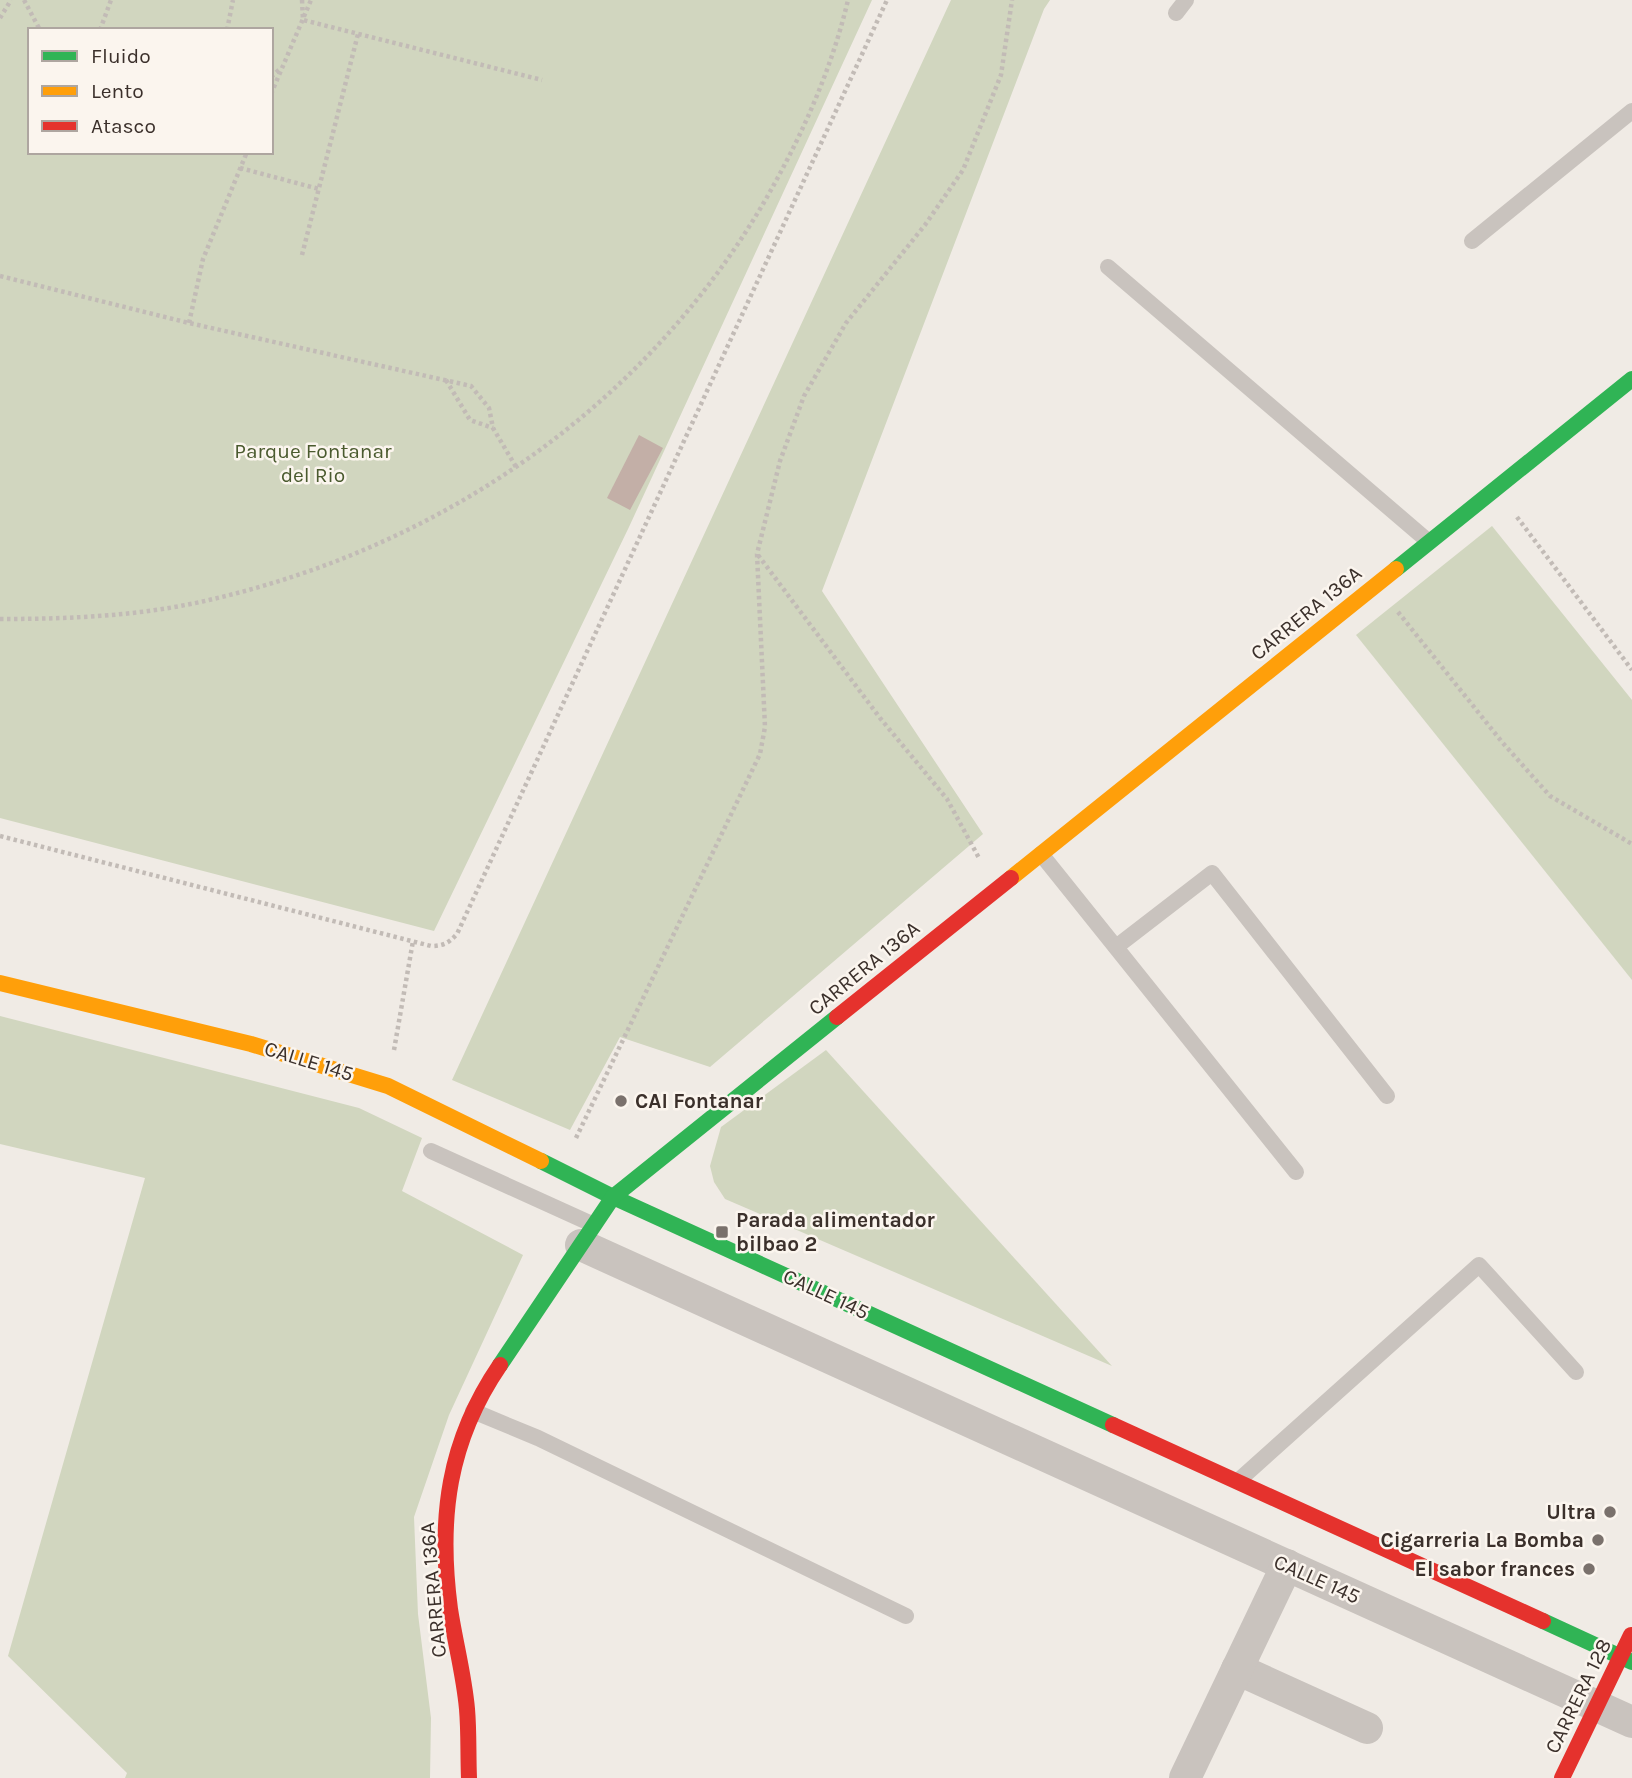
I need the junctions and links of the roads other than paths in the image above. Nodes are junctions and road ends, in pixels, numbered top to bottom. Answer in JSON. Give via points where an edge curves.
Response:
{"nodes":[{"id":1,"x":1632,"y":111,"type":"edge"},
{"id":2,"x":1472,"y":241,"type":"dead end"},
{"id":3,"x":1108,"y":268,"type":"dead end"},
{"id":4,"x":1632,"y":379,"type":"edge"},
{"id":5,"x":1429,"y":542,"type":"junction"},
{"id":6,"x":1041,"y":853,"type":"junction"},
{"id":7,"x":1116,"y":947,"type":"junction"},
{"id":8,"x":0,"y":983,"type":"edge"},
{"id":9,"x":1387,"y":1096,"type":"dead end"},
{"id":10,"x":431,"y":1151,"type":"dead end"},
{"id":11,"x":1296,"y":1172,"type":"dead end"},
{"id":12,"x":613,"y":1197,"type":"junction"},
{"id":13,"x":588,"y":1235,"type":"junction"},
{"id":14,"x":1576,"y":1372,"type":"dead end"},
{"id":15,"x":473,"y":1410,"type":"junction"},
{"id":16,"x":1236,"y":1482,"type":"junction"},
{"id":17,"x":1287,"y":1565,"type":"junction"},
{"id":18,"x":906,"y":1616,"type":"dead end"},
{"id":19,"x":1632,"y":1633,"type":"edge"},
{"id":20,"x":1626,"y":1659,"type":"edge"},
{"id":21,"x":1237,"y":1669,"type":"junction"},
{"id":22,"x":1596,"y":1705,"type":"junction"},
{"id":23,"x":1632,"y":1722,"type":"edge"},
{"id":24,"x":1367,"y":1728,"type":"dead end"},
{"id":25,"x":469,"y":1778,"type":"edge"},
{"id":26,"x":1185,"y":1778,"type":"edge"},
{"id":27,"x":1562,"y":1778,"type":"edge"}],
"edges":[{"from":1,"to":2,"type":"lane"},
{"from":3,"to":5,"type":"lane"},
{"from":4,"to":5,"type":"street","name":"CARRERA 136A"},
{"from":5,"to":6,"type":"street","name":"CARRERA 136A"},
{"from":6,"to":7,"type":"lane"},
{"from":6,"to":12,"type":"street","name":"CARRERA 136A"},
{"from":7,"to":9,"type":"lane","via":[[1212,873]]},
{"from":7,"to":11,"type":"lane"},
{"from":8,"to":12,"type":"street","name":"CALLE 145","via":[[251,1044],[388,1086]]},
{"from":10,"to":13,"type":"lane"},
{"from":12,"to":13,"type":"street","name":"CARRERA 136A"},
{"from":12,"to":16,"type":"street","name":"CALLE 145"},
{"from":13,"to":15,"type":"street","name":"CARRERA 136A"},
{"from":13,"to":17,"type":"street","name":"CALLE 145"},
{"from":14,"to":16,"type":"lane","via":[[1479,1265]]},
{"from":15,"to":18,"type":"lane"},
{"from":15,"to":25,"type":"street","name":"CARRERA 136A","via":[[457,1450],[447,1496],[446,1543],[450,1606],[467,1709]]},
{"from":16,"to":20,"type":"street","name":"CALLE 145"},
{"from":17,"to":21,"type":"street"},
{"from":17,"to":22,"type":"street","name":"CALLE 145"},
{"from":19,"to":20,"type":"street","name":"CARRERA 128"},
{"from":20,"to":22,"type":"street","name":"CARRERA 128"},
{"from":21,"to":24,"type":"street"},
{"from":21,"to":26,"type":"street"},
{"from":22,"to":23,"type":"street","name":"CALLE 145"},
{"from":22,"to":27,"type":"street","name":"CARRERA 128"}]}
